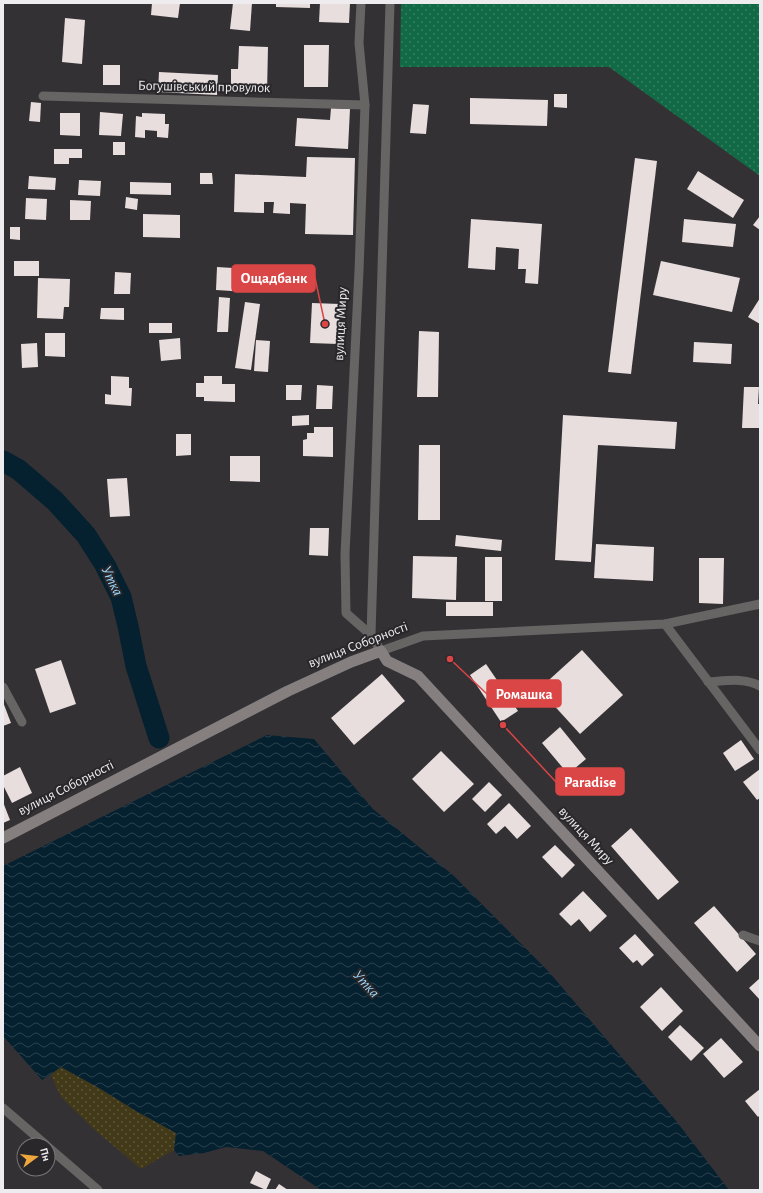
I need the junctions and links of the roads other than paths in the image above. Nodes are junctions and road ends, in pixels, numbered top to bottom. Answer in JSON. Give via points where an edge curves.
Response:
{"nodes":[{"id":1,"x":361,"y":3,"type":"edge"},
{"id":2,"x":390,"y":3,"type":"edge"},
{"id":3,"x":43,"y":96,"type":"dead end"},
{"id":4,"x":365,"y":105,"type":"junction"},
{"id":5,"x":760,"y":604,"type":"edge"},
{"id":6,"x":665,"y":624,"type":"junction"},
{"id":7,"x":371,"y":635,"type":"junction"},
{"id":8,"x":381,"y":651,"type":"junction"},
{"id":9,"x":708,"y":682,"type":"junction"},
{"id":10,"x":760,"y":686,"type":"edge"},
{"id":11,"x":3,"y":687,"type":"edge"},
{"id":12,"x":22,"y":722,"type":"dead end"},
{"id":13,"x":760,"y":750,"type":"edge"},
{"id":14,"x":3,"y":838,"type":"edge"},
{"id":15,"x":743,"y":935,"type":"dead end"},
{"id":16,"x":760,"y":940,"type":"edge"},
{"id":17,"x":760,"y":1046,"type":"edge"},
{"id":18,"x":3,"y":1108,"type":"edge"},
{"id":19,"x":37,"y":1137,"type":"edge"},
{"id":20,"x":56,"y":1154,"type":"edge"},
{"id":21,"x":98,"y":1190,"type":"edge"}],
"edges":[{"from":1,"to":4,"type":"street","name":"вулиця Миру","via":[[359,43]]},
{"from":2,"to":7,"type":"street"},
{"from":3,"to":4,"type":"street","name":"Богушівський провулок"},
{"from":4,"to":7,"type":"street","name":"вулиця Миру","via":[[344,554],[346,613]]},
{"from":5,"to":6,"type":"street","name":"вулиця Соборності"},
{"from":6,"to":8,"type":"street","name":"вулиця Соборності","via":[[423,636]]},
{"from":6,"to":9,"type":"street"},
{"from":7,"to":8,"type":"street","name":"вулиця Миру"},
{"from":8,"to":14,"type":"main road","name":"вулиця Соборності","via":[[288,691]]},
{"from":8,"to":17,"type":"main road","name":"вулиця Миру","via":[[387,661],[418,676]]},
{"from":9,"to":10,"type":"street","via":[[743,680]]},
{"from":9,"to":13,"type":"street"},
{"from":11,"to":12,"type":"street"},
{"from":15,"to":16,"type":"street"},
{"from":18,"to":19,"type":"street"},
{"from":20,"to":21,"type":"street"}]}
